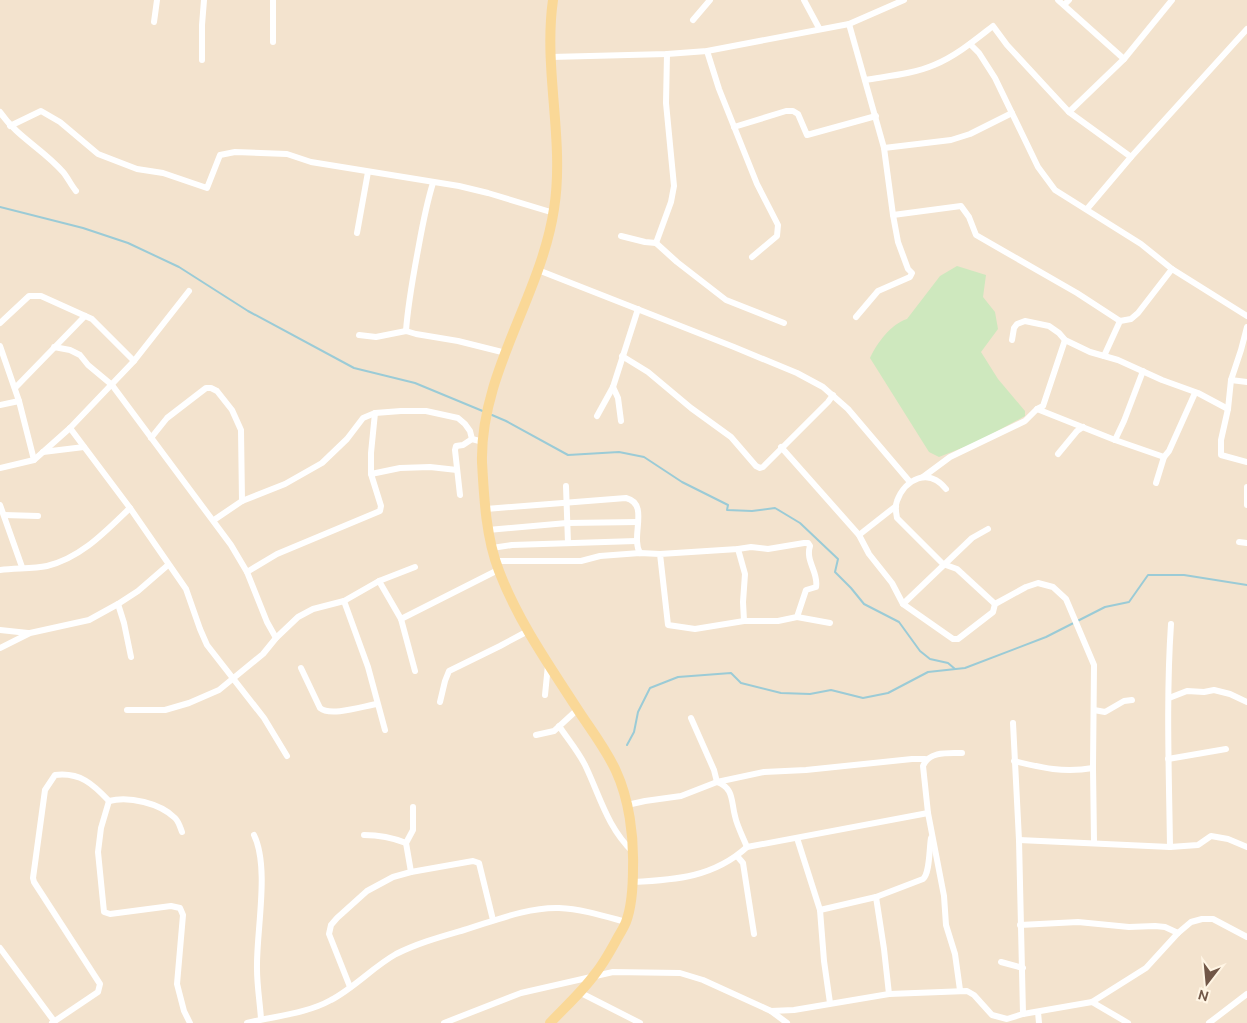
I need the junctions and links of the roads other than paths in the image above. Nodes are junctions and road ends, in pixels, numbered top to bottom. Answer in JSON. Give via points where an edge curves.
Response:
{"nodes":[{"id":1,"x":157,"y":0,"type":"edge"},
{"id":2,"x":204,"y":0,"type":"edge"},
{"id":3,"x":273,"y":0,"type":"edge"},
{"id":4,"x":553,"y":0,"type":"edge"},
{"id":5,"x":710,"y":0,"type":"edge"},
{"id":6,"x":804,"y":0,"type":"edge"},
{"id":7,"x":904,"y":0,"type":"edge"},
{"id":8,"x":1058,"y":0,"type":"edge"},
{"id":9,"x":1070,"y":0,"type":"edge"},
{"id":10,"x":1172,"y":0,"type":"edge"},
{"id":11,"x":1064,"y":5,"type":"junction"},
{"id":12,"x":693,"y":20,"type":"dead end"},
{"id":13,"x":154,"y":22,"type":"dead end"},
{"id":14,"x":849,"y":24,"type":"junction"},
{"id":15,"x":818,"y":28,"type":"junction"},
{"id":16,"x":1247,"y":29,"type":"edge"},
{"id":17,"x":273,"y":42,"type":"dead end"},
{"id":18,"x":970,"y":44,"type":"junction"},
{"id":19,"x":707,"y":51,"type":"junction"},
{"id":20,"x":667,"y":54,"type":"junction"},
{"id":21,"x":551,"y":57,"type":"junction"},
{"id":22,"x":1124,"y":59,"type":"junction"},
{"id":23,"x":202,"y":60,"type":"dead end"},
{"id":24,"x":865,"y":80,"type":"junction"},
{"id":25,"x":0,"y":112,"type":"edge"},
{"id":26,"x":1070,"y":112,"type":"junction"},
{"id":27,"x":1012,"y":113,"type":"junction"},
{"id":28,"x":876,"y":116,"type":"junction"},
{"id":29,"x":10,"y":126,"type":"junction"},
{"id":30,"x":734,"y":126,"type":"junction"},
{"id":31,"x":884,"y":148,"type":"junction"},
{"id":32,"x":1131,"y":157,"type":"junction"},
{"id":33,"x":368,"y":172,"type":"junction"},
{"id":34,"x":434,"y":182,"type":"junction"},
{"id":35,"x":76,"y":191,"type":"dead end"},
{"id":36,"x":1087,"y":209,"type":"junction"},
{"id":37,"x":554,"y":213,"type":"junction"},
{"id":38,"x":893,"y":215,"type":"junction"},
{"id":39,"x":357,"y":233,"type":"dead end"},
{"id":40,"x":621,"y":236,"type":"dead end"},
{"id":41,"x":656,"y":243,"type":"junction"},
{"id":42,"x":752,"y":257,"type":"dead end"},
{"id":43,"x":1172,"y":269,"type":"junction"},
{"id":44,"x":538,"y":270,"type":"junction"},
{"id":45,"x":189,"y":291,"type":"dead end"},
{"id":46,"x":638,"y":309,"type":"junction"},
{"id":47,"x":85,"y":316,"type":"junction"},
{"id":48,"x":1247,"y":316,"type":"edge"},
{"id":49,"x":856,"y":317,"type":"dead end"},
{"id":50,"x":1120,"y":321,"type":"junction"},
{"id":51,"x":0,"y":323,"type":"edge"},
{"id":52,"x":784,"y":323,"type":"dead end"},
{"id":53,"x":1247,"y":327,"type":"edge"},
{"id":54,"x":406,"y":331,"type":"junction"},
{"id":55,"x":359,"y":335,"type":"dead end"},
{"id":56,"x":1012,"y":340,"type":"dead end"},
{"id":57,"x":1064,"y":340,"type":"junction"},
{"id":58,"x":0,"y":346,"type":"edge"},
{"id":59,"x":54,"y":348,"type":"junction"},
{"id":60,"x":506,"y":353,"type":"junction"},
{"id":61,"x":622,"y":356,"type":"junction"},
{"id":62,"x":1104,"y":356,"type":"junction"},
{"id":63,"x":134,"y":361,"type":"junction"},
{"id":64,"x":1143,"y":371,"type":"junction"},
{"id":65,"x":1231,"y":380,"type":"junction"},
{"id":66,"x":1247,"y":382,"type":"edge"},
{"id":67,"x":112,"y":385,"type":"junction"},
{"id":68,"x":613,"y":387,"type":"junction"},
{"id":69,"x":15,"y":388,"type":"junction"},
{"id":70,"x":1195,"y":392,"type":"junction"},
{"id":71,"x":833,"y":395,"type":"junction"},
{"id":72,"x":19,"y":401,"type":"junction"},
{"id":73,"x":0,"y":405,"type":"edge"},
{"id":74,"x":1037,"y":409,"type":"junction"},
{"id":75,"x":1228,"y":409,"type":"junction"},
{"id":76,"x":375,"y":413,"type":"junction"},
{"id":77,"x":597,"y":416,"type":"dead end"},
{"id":78,"x":621,"y":421,"type":"dead end"},
{"id":79,"x":1082,"y":427,"type":"junction"},
{"id":80,"x":70,"y":428,"type":"junction"},
{"id":81,"x":151,"y":438,"type":"junction"},
{"id":82,"x":472,"y":439,"type":"junction"},
{"id":83,"x":1114,"y":440,"type":"junction"},
{"id":84,"x":483,"y":442,"type":"junction"},
{"id":85,"x":84,"y":447,"type":"junction"},
{"id":86,"x":781,"y":447,"type":"junction"},
{"id":87,"x":42,"y":453,"type":"junction"},
{"id":88,"x":1058,"y":454,"type":"dead end"},
{"id":89,"x":1164,"y":457,"type":"junction"},
{"id":90,"x":34,"y":460,"type":"junction"},
{"id":91,"x":1247,"y":462,"type":"edge"},
{"id":92,"x":0,"y":468,"type":"edge"},
{"id":93,"x":456,"y":470,"type":"junction"},
{"id":94,"x":371,"y":474,"type":"junction"},
{"id":95,"x":923,"y":477,"type":"junction"},
{"id":96,"x":910,"y":482,"type":"junction"},
{"id":97,"x":1156,"y":483,"type":"dead end"},
{"id":98,"x":566,"y":486,"type":"dead end"},
{"id":99,"x":1247,"y":488,"type":"edge"},
{"id":100,"x":946,"y":489,"type":"dead end"},
{"id":101,"x":460,"y":495,"type":"dead end"},
{"id":102,"x":242,"y":500,"type":"junction"},
{"id":103,"x":0,"y":504,"type":"edge"},
{"id":104,"x":566,"y":504,"type":"junction"},
{"id":105,"x":1247,"y":505,"type":"edge"},
{"id":106,"x":896,"y":506,"type":"junction"},
{"id":107,"x":130,"y":508,"type":"junction"},
{"id":108,"x":486,"y":509,"type":"junction"},
{"id":109,"x":4,"y":515,"type":"junction"},
{"id":110,"x":38,"y":516,"type":"dead end"},
{"id":111,"x":214,"y":520,"type":"junction"},
{"id":112,"x":638,"y":522,"type":"junction"},
{"id":113,"x":567,"y":523,"type":"junction"},
{"id":114,"x":488,"y":530,"type":"junction"},
{"id":115,"x":988,"y":530,"type":"dead end"},
{"id":116,"x":859,"y":535,"type":"junction"},
{"id":117,"x":636,"y":540,"type":"junction"},
{"id":118,"x":1240,"y":542,"type":"dead end"},
{"id":119,"x":568,"y":543,"type":"junction"},
{"id":120,"x":1247,"y":543,"type":"edge"},
{"id":121,"x":492,"y":548,"type":"junction"},
{"id":122,"x":738,"y":549,"type":"junction"},
{"id":123,"x":640,"y":553,"type":"junction"},
{"id":124,"x":660,"y":554,"type":"junction"},
{"id":125,"x":168,"y":564,"type":"junction"},
{"id":126,"x":497,"y":565,"type":"junction"},
{"id":127,"x":945,"y":565,"type":"junction"},
{"id":128,"x":22,"y":567,"type":"junction"},
{"id":129,"x":415,"y":567,"type":"dead end"},
{"id":130,"x":0,"y":570,"type":"edge"},
{"id":131,"x":247,"y":572,"type":"junction"},
{"id":132,"x":379,"y":581,"type":"junction"},
{"id":133,"x":344,"y":600,"type":"junction"},
{"id":134,"x":118,"y":604,"type":"junction"},
{"id":135,"x":902,"y":604,"type":"junction"},
{"id":136,"x":995,"y":604,"type":"junction"},
{"id":137,"x":797,"y":617,"type":"junction"},
{"id":138,"x":401,"y":619,"type":"junction"},
{"id":139,"x":744,"y":620,"type":"junction"},
{"id":140,"x":830,"y":623,"type":"dead end"},
{"id":141,"x":1171,"y":624,"type":"dead end"},
{"id":142,"x":0,"y":630,"type":"edge"},
{"id":143,"x":528,"y":631,"type":"junction"},
{"id":144,"x":30,"y":633,"type":"junction"},
{"id":145,"x":276,"y":638,"type":"junction"},
{"id":146,"x":0,"y":648,"type":"edge"},
{"id":147,"x":131,"y":657,"type":"dead end"},
{"id":148,"x":548,"y":664,"type":"junction"},
{"id":149,"x":301,"y":668,"type":"dead end"},
{"id":150,"x":415,"y":672,"type":"dead end"},
{"id":151,"x":232,"y":678,"type":"junction"},
{"id":152,"x":544,"y":695,"type":"dead end"},
{"id":153,"x":1168,"y":698,"type":"junction"},
{"id":154,"x":1132,"y":700,"type":"dead end"},
{"id":155,"x":440,"y":702,"type":"dead end"},
{"id":156,"x":1247,"y":702,"type":"edge"},
{"id":157,"x":377,"y":704,"type":"junction"},
{"id":158,"x":578,"y":709,"type":"junction"},
{"id":159,"x":127,"y":710,"type":"dead end"},
{"id":160,"x":1094,"y":710,"type":"junction"},
{"id":161,"x":691,"y":718,"type":"dead end"},
{"id":162,"x":1014,"y":723,"type":"dead end"},
{"id":163,"x":559,"y":726,"type":"junction"},
{"id":164,"x":385,"y":730,"type":"dead end"},
{"id":165,"x":536,"y":735,"type":"dead end"},
{"id":166,"x":1226,"y":749,"type":"dead end"},
{"id":167,"x":962,"y":753,"type":"dead end"},
{"id":168,"x":287,"y":756,"type":"dead end"},
{"id":169,"x":925,"y":759,"type":"junction"},
{"id":170,"x":1168,"y":759,"type":"junction"},
{"id":171,"x":1014,"y":761,"type":"junction"},
{"id":172,"x":1093,"y":768,"type":"junction"},
{"id":173,"x":717,"y":782,"type":"junction"},
{"id":174,"x":109,"y":801,"type":"junction"},
{"id":175,"x":627,"y":805,"type":"junction"},
{"id":176,"x":413,"y":807,"type":"dead end"},
{"id":177,"x":928,"y":813,"type":"junction"},
{"id":178,"x":182,"y":832,"type":"dead end"},
{"id":179,"x":254,"y":835,"type":"dead end"},
{"id":180,"x":364,"y":835,"type":"dead end"},
{"id":181,"x":932,"y":836,"type":"junction"},
{"id":182,"x":797,"y":838,"type":"junction"},
{"id":183,"x":1019,"y":840,"type":"junction"},
{"id":184,"x":1094,"y":842,"type":"junction"},
{"id":185,"x":406,"y":843,"type":"junction"},
{"id":186,"x":747,"y":847,"type":"junction"},
{"id":187,"x":1170,"y":847,"type":"junction"},
{"id":188,"x":1247,"y":847,"type":"edge"},
{"id":189,"x":633,"y":852,"type":"junction"},
{"id":190,"x":737,"y":856,"type":"junction"},
{"id":191,"x":411,"y":872,"type":"junction"},
{"id":192,"x":633,"y":882,"type":"junction"},
{"id":193,"x":876,"y":897,"type":"junction"},
{"id":194,"x":820,"y":910,"type":"junction"},
{"id":195,"x":493,"y":920,"type":"junction"},
{"id":196,"x":626,"y":922,"type":"junction"},
{"id":197,"x":1020,"y":925,"type":"junction"},
{"id":198,"x":1178,"y":932,"type":"junction"},
{"id":199,"x":754,"y":934,"type":"dead end"},
{"id":200,"x":1247,"y":937,"type":"edge"},
{"id":201,"x":0,"y":948,"type":"edge"},
{"id":202,"x":6,"y":958,"type":"junction"},
{"id":203,"x":1001,"y":962,"type":"dead end"},
{"id":204,"x":0,"y":964,"type":"edge"},
{"id":205,"x":1022,"y":968,"type":"junction"},
{"id":206,"x":594,"y":976,"type":"junction"},
{"id":207,"x":350,"y":987,"type":"junction"},
{"id":208,"x":960,"y":990,"type":"junction"},
{"id":209,"x":579,"y":992,"type":"junction"},
{"id":210,"x":888,"y":994,"type":"junction"},
{"id":211,"x":1247,"y":994,"type":"edge"},
{"id":212,"x":1092,"y":1002,"type":"junction"},
{"id":213,"x":830,"y":1003,"type":"junction"},
{"id":214,"x":771,"y":1011,"type":"junction"},
{"id":215,"x":1038,"y":1012,"type":"junction"},
{"id":216,"x":1023,"y":1014,"type":"junction"},
{"id":217,"x":261,"y":1019,"type":"junction"},
{"id":218,"x":53,"y":1022,"type":"edge"},
{"id":219,"x":190,"y":1023,"type":"edge"},
{"id":220,"x":247,"y":1023,"type":"edge"},
{"id":221,"x":444,"y":1023,"type":"edge"},
{"id":222,"x":550,"y":1023,"type":"edge"},
{"id":223,"x":640,"y":1023,"type":"edge"},
{"id":224,"x":786,"y":1023,"type":"edge"},
{"id":225,"x":1039,"y":1023,"type":"edge"},
{"id":226,"x":1128,"y":1023,"type":"edge"},
{"id":227,"x":1209,"y":1023,"type":"edge"}],
"edges":[{"from":1,"to":13,"type":"street"},
{"from":2,"to":23,"type":"street"},
{"from":3,"to":17,"type":"street"},
{"from":4,"to":21,"type":"main road"},
{"from":5,"to":12,"type":"street"},
{"from":6,"to":15,"type":"street"},
{"from":7,"to":14,"type":"street"},
{"from":8,"to":11,"type":"street"},
{"from":9,"to":11,"type":"street"},
{"from":10,"to":22,"type":"street"},
{"from":11,"to":22,"type":"street"},
{"from":14,"to":15,"type":"street"},
{"from":14,"to":24,"type":"street"},
{"from":15,"to":19,"type":"street"},
{"from":16,"to":32,"type":"street"},
{"from":18,"to":24,"type":"street","via":[[935,65]]},
{"from":18,"to":26,"type":"street","via":[[993,26]]},
{"from":18,"to":27,"type":"street","via":[[980,53]]},
{"from":19,"to":20,"type":"street"},
{"from":19,"to":30,"type":"street"},
{"from":20,"to":21,"type":"street"},
{"from":20,"to":41,"type":"street","via":[[666,103],[674,186]]},
{"from":21,"to":37,"type":"main road","via":[[557,162]]},
{"from":22,"to":26,"type":"street"},
{"from":24,"to":28,"type":"street"},
{"from":25,"to":29,"type":"street"},
{"from":26,"to":32,"type":"street"},
{"from":27,"to":31,"type":"street","via":[[951,140]]},
{"from":27,"to":36,"type":"street","via":[[1048,182],[1055,190]]},
{"from":28,"to":30,"type":"street","via":[[807,135],[798,114],[793,111]]},
{"from":28,"to":31,"type":"street"},
{"from":29,"to":33,"type":"street","via":[[41,111],[60,122],[98,154],[136,169],[163,173],[207,188],[220,156],[235,152],[286,154]]},
{"from":29,"to":35,"type":"street","via":[[63,172]]},
{"from":30,"to":42,"type":"street","via":[[757,184],[778,225],[777,236]]},
{"from":31,"to":38,"type":"street"},
{"from":32,"to":36,"type":"street"},
{"from":33,"to":34,"type":"street"},
{"from":33,"to":39,"type":"street"},
{"from":34,"to":37,"type":"street","via":[[488,193]]},
{"from":34,"to":54,"type":"street","via":[[420,237]]},
{"from":36,"to":43,"type":"street","via":[[1142,244]]},
{"from":37,"to":44,"type":"main road"},
{"from":38,"to":49,"type":"street","via":[[898,242],[912,273],[910,277],[878,291]]},
{"from":38,"to":50,"type":"street","via":[[961,206],[976,235]]},
{"from":40,"to":41,"type":"street"},
{"from":41,"to":52,"type":"street","via":[[718,295]]},
{"from":43,"to":48,"type":"street"},
{"from":43,"to":50,"type":"street","via":[[1138,314]]},
{"from":44,"to":46,"type":"street"},
{"from":44,"to":60,"type":"main road"},
{"from":45,"to":63,"type":"street"},
{"from":46,"to":61,"type":"street"},
{"from":46,"to":71,"type":"street","via":[[797,373]]},
{"from":47,"to":51,"type":"street","via":[[35,295],[29,296]]},
{"from":47,"to":59,"type":"street"},
{"from":47,"to":63,"type":"street","via":[[92,318]]},
{"from":50,"to":62,"type":"street"},
{"from":53,"to":65,"type":"street"},
{"from":54,"to":55,"type":"street","via":[[376,338]]},
{"from":54,"to":60,"type":"street"},
{"from":56,"to":57,"type":"street","via":[[1014,328],[1025,320],[1049,326]]},
{"from":57,"to":62,"type":"street"},
{"from":57,"to":74,"type":"street","via":[[1043,406]]},
{"from":58,"to":69,"type":"street"},
{"from":59,"to":67,"type":"street","via":[[80,355]]},
{"from":59,"to":69,"type":"street"},
{"from":60,"to":84,"type":"main road","via":[[490,402]]},
{"from":61,"to":68,"type":"street"},
{"from":61,"to":86,"type":"street","via":[[648,372],[731,437],[756,466],[764,467]]},
{"from":62,"to":64,"type":"street"},
{"from":63,"to":67,"type":"street"},
{"from":64,"to":70,"type":"street"},
{"from":64,"to":83,"type":"street"},
{"from":65,"to":66,"type":"street"},
{"from":65,"to":75,"type":"street"},
{"from":67,"to":80,"type":"street"},
{"from":67,"to":81,"type":"street"},
{"from":68,"to":77,"type":"street"},
{"from":68,"to":78,"type":"street"},
{"from":69,"to":72,"type":"street"},
{"from":70,"to":75,"type":"street"},
{"from":70,"to":89,"type":"street"},
{"from":71,"to":86,"type":"street"},
{"from":71,"to":96,"type":"street"},
{"from":72,"to":73,"type":"street"},
{"from":72,"to":90,"type":"street"},
{"from":74,"to":79,"type":"street"},
{"from":74,"to":95,"type":"street","via":[[1025,421],[950,457]]},
{"from":75,"to":91,"type":"street","via":[[1220,440],[1221,455]]},
{"from":76,"to":82,"type":"street","via":[[426,411],[458,418],[470,431]]},
{"from":76,"to":94,"type":"street"},
{"from":76,"to":102,"type":"street","via":[[363,418],[322,463],[286,484]]},
{"from":79,"to":83,"type":"street"},
{"from":79,"to":88,"type":"street"},
{"from":80,"to":85,"type":"street"},
{"from":80,"to":87,"type":"street"},
{"from":81,"to":102,"type":"street","via":[[167,418],[206,388],[217,391],[232,410],[241,430]]},
{"from":81,"to":111,"type":"street"},
{"from":82,"to":84,"type":"street"},
{"from":82,"to":93,"type":"street","via":[[456,446]]},
{"from":83,"to":89,"type":"street"},
{"from":84,"to":108,"type":"main road"},
{"from":85,"to":87,"type":"street"},
{"from":85,"to":107,"type":"street"},
{"from":86,"to":116,"type":"street"},
{"from":87,"to":90,"type":"street"},
{"from":89,"to":97,"type":"street"},
{"from":90,"to":92,"type":"street"},
{"from":93,"to":94,"type":"street","via":[[400,468]]},
{"from":93,"to":101,"type":"street"},
{"from":94,"to":131,"type":"street","via":[[380,511],[276,554]]},
{"from":95,"to":96,"type":"street"},
{"from":95,"to":100,"type":"street","via":[[936,480]]},
{"from":96,"to":106,"type":"street"},
{"from":98,"to":104,"type":"street"},
{"from":99,"to":105,"type":"street"},
{"from":102,"to":111,"type":"street"},
{"from":103,"to":109,"type":"street"},
{"from":104,"to":108,"type":"street"},
{"from":104,"to":112,"type":"street","via":[[626,498],[637,504]]},
{"from":104,"to":113,"type":"street"},
{"from":106,"to":116,"type":"street"},
{"from":106,"to":127,"type":"street","via":[[897,518]]},
{"from":107,"to":125,"type":"street"},
{"from":107,"to":128,"type":"street","via":[[98,539],[65,561]]},
{"from":108,"to":114,"type":"main road"},
{"from":109,"to":110,"type":"street"},
{"from":109,"to":128,"type":"street"},
{"from":111,"to":131,"type":"street"},
{"from":112,"to":113,"type":"street"},
{"from":112,"to":117,"type":"street"},
{"from":113,"to":114,"type":"street"},
{"from":113,"to":119,"type":"street"},
{"from":114,"to":121,"type":"main road"},
{"from":115,"to":127,"type":"street","via":[[972,538]]},
{"from":116,"to":135,"type":"street","via":[[869,554],[892,583]]},
{"from":117,"to":119,"type":"street"},
{"from":117,"to":123,"type":"street"},
{"from":118,"to":120,"type":"street"},
{"from":119,"to":121,"type":"street","via":[[512,544]]},
{"from":121,"to":126,"type":"main road"},
{"from":122,"to":124,"type":"street"},
{"from":122,"to":137,"type":"street","via":[[768,549],[808,543],[808,554],[817,581],[816,587],[806,590]]},
{"from":122,"to":139,"type":"street","via":[[745,574]]},
{"from":123,"to":124,"type":"street"},
{"from":123,"to":126,"type":"street","via":[[581,561]]},
{"from":124,"to":139,"type":"street","via":[[668,625],[695,630]]},
{"from":125,"to":134,"type":"street"},
{"from":125,"to":151,"type":"street","via":[[186,589],[207,645]]},
{"from":126,"to":138,"type":"street"},
{"from":126,"to":143,"type":"main road"},
{"from":127,"to":135,"type":"street"},
{"from":127,"to":136,"type":"street","via":[[957,569]]},
{"from":128,"to":130,"type":"street"},
{"from":129,"to":132,"type":"street"},
{"from":131,"to":145,"type":"street"},
{"from":132,"to":133,"type":"street"},
{"from":132,"to":138,"type":"street"},
{"from":133,"to":145,"type":"street","via":[[313,609],[289,624]]},
{"from":133,"to":157,"type":"street","via":[[368,666]]},
{"from":134,"to":144,"type":"street","via":[[89,620]]},
{"from":134,"to":147,"type":"street"},
{"from":135,"to":136,"type":"street","via":[[953,639],[993,612]]},
{"from":136,"to":160,"type":"street","via":[[1038,583],[1053,587],[1066,599],[1094,665]]},
{"from":137,"to":139,"type":"street"},
{"from":137,"to":140,"type":"street"},
{"from":138,"to":150,"type":"street"},
{"from":141,"to":153,"type":"street"},
{"from":142,"to":144,"type":"street"},
{"from":143,"to":148,"type":"main road"},
{"from":143,"to":155,"type":"street","via":[[448,671]]},
{"from":144,"to":146,"type":"street"},
{"from":145,"to":151,"type":"street","via":[[263,654]]},
{"from":148,"to":152,"type":"street"},
{"from":148,"to":158,"type":"main road"},
{"from":149,"to":157,"type":"street","via":[[323,711],[331,713]]},
{"from":151,"to":159,"type":"street","via":[[219,690],[188,703],[164,710]]},
{"from":151,"to":168,"type":"street","via":[[264,718]]},
{"from":153,"to":156,"type":"street","via":[[1187,691],[1214,690]]},
{"from":153,"to":170,"type":"street"},
{"from":154,"to":160,"type":"street","via":[[1104,712]]},
{"from":157,"to":164,"type":"street"},
{"from":158,"to":163,"type":"street"},
{"from":158,"to":175,"type":"main road","via":[[605,749]]},
{"from":160,"to":172,"type":"street"},
{"from":161,"to":173,"type":"street"},
{"from":162,"to":171,"type":"street"},
{"from":163,"to":165,"type":"street","via":[[554,731]]},
{"from":163,"to":189,"type":"street","via":[[584,763],[620,840]]},
{"from":166,"to":170,"type":"street"},
{"from":167,"to":169,"type":"street","via":[[945,753]]},
{"from":169,"to":173,"type":"street","via":[[764,772]]},
{"from":169,"to":177,"type":"street"},
{"from":170,"to":187,"type":"street"},
{"from":171,"to":172,"type":"street","via":[[1048,769],[1075,771]]},
{"from":171,"to":183,"type":"street"},
{"from":172,"to":184,"type":"street"},
{"from":173,"to":175,"type":"street","via":[[680,796]]},
{"from":173,"to":186,"type":"street","via":[[724,785],[731,795],[735,817]]},
{"from":174,"to":178,"type":"street","via":[[135,801],[162,809],[174,817]]},
{"from":174,"to":218,"type":"street","via":[[83,778],[66,774],[55,775],[45,790],[32,878],[100,984],[98,992]]},
{"from":174,"to":219,"type":"street","via":[[98,852],[104,912],[180,908],[183,915],[177,984]]},
{"from":175,"to":189,"type":"main road"},
{"from":176,"to":185,"type":"street","via":[[413,830]]},
{"from":177,"to":181,"type":"street"},
{"from":177,"to":182,"type":"street"},
{"from":179,"to":217,"type":"street","via":[[258,843],[261,878],[257,969]]},
{"from":180,"to":185,"type":"street"},
{"from":181,"to":193,"type":"street","via":[[925,877]]},
{"from":181,"to":208,"type":"street"},
{"from":182,"to":186,"type":"street"},
{"from":182,"to":194,"type":"street"},
{"from":183,"to":184,"type":"street"},
{"from":183,"to":197,"type":"street"},
{"from":184,"to":187,"type":"street"},
{"from":185,"to":191,"type":"street"},
{"from":186,"to":190,"type":"street"},
{"from":187,"to":188,"type":"street","via":[[1198,845],[1211,836]]},
{"from":189,"to":192,"type":"main road"},
{"from":190,"to":192,"type":"street","via":[[687,878]]},
{"from":190,"to":199,"type":"street","via":[[743,863]]},
{"from":191,"to":195,"type":"street","via":[[479,863]]},
{"from":191,"to":207,"type":"street","via":[[367,891],[331,925],[330,934]]},
{"from":192,"to":196,"type":"main road"},
{"from":193,"to":194,"type":"street"},
{"from":193,"to":210,"type":"street"},
{"from":194,"to":213,"type":"street"},
{"from":195,"to":196,"type":"street","via":[[558,908]]},
{"from":195,"to":207,"type":"street","via":[[426,940],[396,954]]},
{"from":196,"to":206,"type":"main road"},
{"from":197,"to":198,"type":"street","via":[[1078,922],[1155,926]]},
{"from":197,"to":205,"type":"street"},
{"from":198,"to":200,"type":"street","via":[[1191,922],[1213,919]]},
{"from":198,"to":212,"type":"street","via":[[1146,968]]},
{"from":201,"to":202,"type":"street"},
{"from":202,"to":204,"type":"street"},
{"from":202,"to":218,"type":"street"},
{"from":203,"to":205,"type":"street"},
{"from":205,"to":216,"type":"street"},
{"from":206,"to":209,"type":"main road"},
{"from":206,"to":214,"type":"street","via":[[613,972],[680,974],[703,980]]},
{"from":206,"to":221,"type":"street","via":[[521,993]]},
{"from":207,"to":217,"type":"street","via":[[314,1008]]},
{"from":208,"to":210,"type":"street"},
{"from":208,"to":216,"type":"street","via":[[974,995],[992,1015],[999,1018]]},
{"from":209,"to":222,"type":"main road"},
{"from":209,"to":223,"type":"street"},
{"from":210,"to":213,"type":"street"},
{"from":211,"to":227,"type":"street"},
{"from":212,"to":215,"type":"street"},
{"from":212,"to":226,"type":"street"},
{"from":213,"to":214,"type":"street"},
{"from":214,"to":224,"type":"street"},
{"from":215,"to":216,"type":"street"},
{"from":215,"to":225,"type":"street"},
{"from":217,"to":220,"type":"street"}]}
